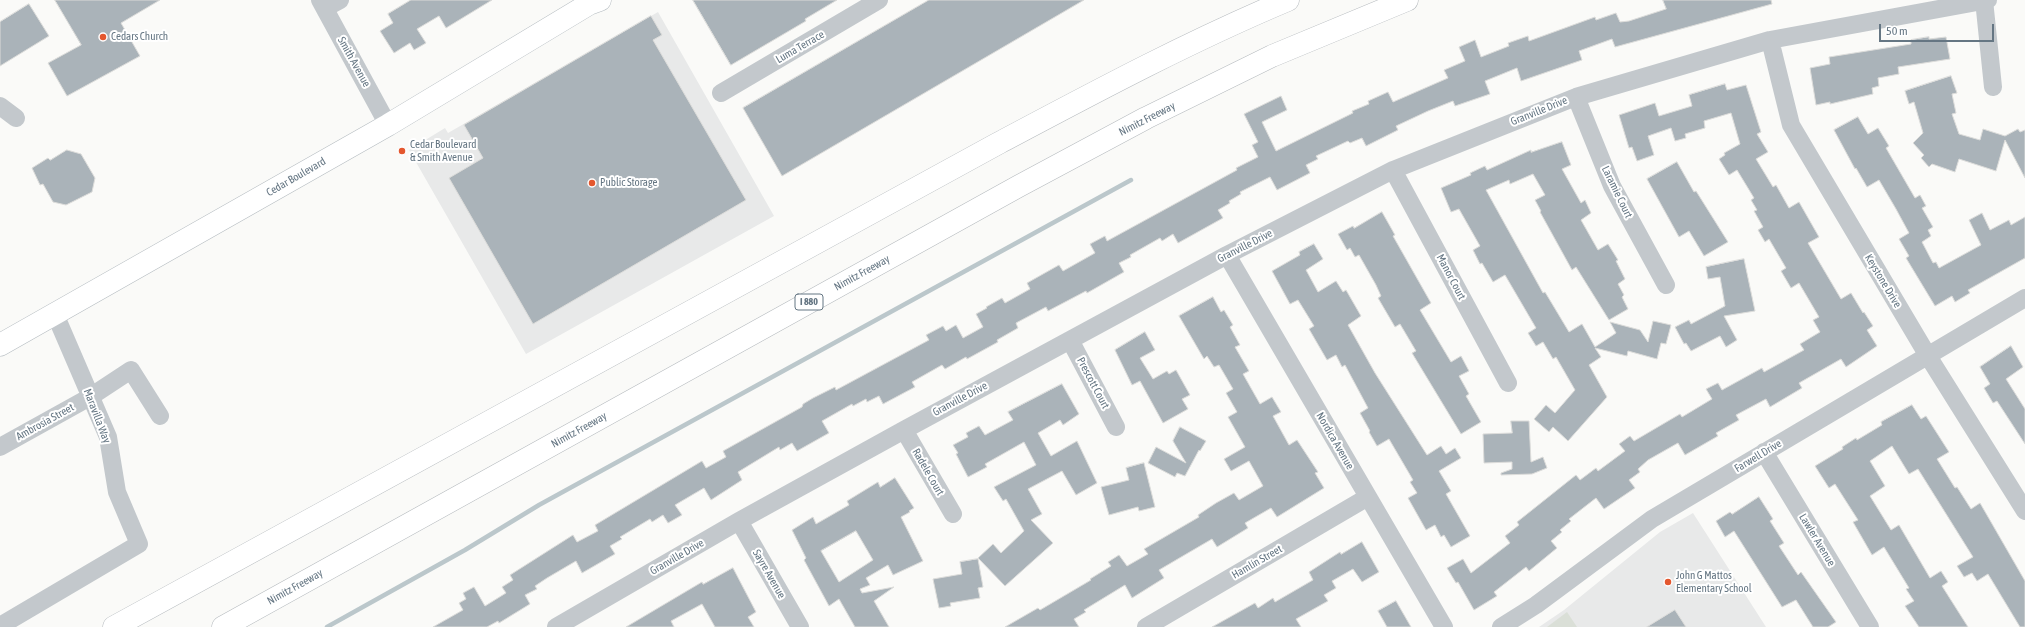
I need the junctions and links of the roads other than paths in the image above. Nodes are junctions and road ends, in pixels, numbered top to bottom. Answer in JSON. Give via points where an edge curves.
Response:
{"nodes":[{"id":1,"x":879,"y":0,"type":"edge"},
{"id":2,"x":1288,"y":0,"type":"edge"},
{"id":3,"x":1407,"y":0,"type":"edge"},
{"id":4,"x":1984,"y":0,"type":"edge"},
{"id":5,"x":1988,"y":0,"type":"edge"},
{"id":6,"x":594,"y":1,"type":"edge"},
{"id":7,"x":328,"y":3,"type":"edge"},
{"id":8,"x":1770,"y":40,"type":"junction"},
{"id":9,"x":1993,"y":87,"type":"dead end"},
{"id":10,"x":721,"y":93,"type":"dead end"},
{"id":11,"x":1576,"y":96,"type":"junction"},
{"id":12,"x":0,"y":106,"type":"edge"},
{"id":13,"x":16,"y":118,"type":"dead end"},
{"id":14,"x":388,"y":125,"type":"junction"},
{"id":15,"x":1394,"y":170,"type":"junction"},
{"id":16,"x":1227,"y":255,"type":"junction"},
{"id":17,"x":1666,"y":285,"type":"dead end"},
{"id":18,"x":2025,"y":298,"type":"edge"},
{"id":19,"x":55,"y":314,"type":"junction"},
{"id":20,"x":1070,"y":340,"type":"junction"},
{"id":21,"x":0,"y":345,"type":"edge"},
{"id":22,"x":1928,"y":356,"type":"junction"},
{"id":23,"x":1508,"y":383,"type":"dead end"},
{"id":24,"x":90,"y":397,"type":"junction"},
{"id":25,"x":160,"y":416,"type":"dead end"},
{"id":26,"x":1116,"y":427,"type":"dead end"},
{"id":27,"x":904,"y":430,"type":"junction"},
{"id":28,"x":0,"y":447,"type":"edge"},
{"id":29,"x":1764,"y":452,"type":"junction"},
{"id":30,"x":1368,"y":497,"type":"junction"},
{"id":31,"x":2025,"y":510,"type":"edge"},
{"id":32,"x":953,"y":514,"type":"dead end"},
{"id":33,"x":739,"y":521,"type":"junction"},
{"id":34,"x":584,"y":620,"type":"edge"},
{"id":35,"x":0,"y":626,"type":"edge"},
{"id":36,"x":114,"y":627,"type":"edge"},
{"id":37,"x":223,"y":627,"type":"edge"},
{"id":38,"x":556,"y":627,"type":"edge"},
{"id":39,"x":800,"y":627,"type":"edge"},
{"id":40,"x":1146,"y":627,"type":"edge"},
{"id":41,"x":1444,"y":627,"type":"edge"},
{"id":42,"x":1501,"y":627,"type":"edge"},
{"id":43,"x":1870,"y":627,"type":"edge"}],
"edges":[{"from":1,"to":10,"type":"street","name":"Luma Terrace"},
{"from":2,"to":36,"type":"main road","via":[[1122,77]]},
{"from":3,"to":37,"type":"main road","name":"Nimitz Freeway","number":"I 880","via":[[1272,56],[1146,118]]},
{"from":4,"to":5,"type":"street","name":"Granville Drive"},
{"from":4,"to":8,"type":"street","name":"Granville Drive"},
{"from":4,"to":9,"type":"street"},
{"from":6,"to":14,"type":"main road","name":"Cedar Boulevard"},
{"from":7,"to":14,"type":"street","name":"Smith Avenue"},
{"from":8,"to":11,"type":"street","name":"Granville Drive"},
{"from":8,"to":22,"type":"street","name":"Keystone Drive","via":[[1791,125]]},
{"from":11,"to":15,"type":"street","name":"Granville Drive"},
{"from":11,"to":17,"type":"street","name":"Laramie Court","via":[[1612,186]]},
{"from":12,"to":13,"type":"street"},
{"from":14,"to":19,"type":"main road","name":"Cedar Boulevard"},
{"from":15,"to":16,"type":"street","name":"Granville Drive"},
{"from":15,"to":23,"type":"street","name":"Manor Court"},
{"from":16,"to":20,"type":"street","name":"Granville Drive"},
{"from":16,"to":30,"type":"street","name":"Nordica Avenue"},
{"from":18,"to":22,"type":"street","name":"Farwell Drive"},
{"from":19,"to":21,"type":"main road","name":"Cedar Boulevard"},
{"from":19,"to":24,"type":"street","name":"Maravilla Way"},
{"from":20,"to":26,"type":"street","name":"Prescott Court"},
{"from":20,"to":27,"type":"street","name":"Granville Drive"},
{"from":22,"to":29,"type":"street","name":"Farwell Drive"},
{"from":22,"to":31,"type":"street","name":"Keystone Drive"},
{"from":24,"to":25,"type":"street","name":"Ambrosia Street","via":[[131,370]]},
{"from":24,"to":28,"type":"street","name":"Ambrosia Street"},
{"from":24,"to":35,"type":"street","name":"Maravilla Way","via":[[108,437],[117,492],[139,544]]},
{"from":27,"to":32,"type":"street","name":"Radele Court"},
{"from":27,"to":33,"type":"street","name":"Granville Drive"},
{"from":29,"to":42,"type":"street","name":"Farwell Drive","via":[[1652,519],[1536,605]]},
{"from":29,"to":43,"type":"street","name":"Lawler Avenue"},
{"from":30,"to":40,"type":"street","name":"Hamlin Street"},
{"from":30,"to":41,"type":"street","name":"Nordica Avenue"},
{"from":33,"to":34,"type":"street","name":"Granville Drive"},
{"from":33,"to":39,"type":"street","name":"Sayre Avenue"},
{"from":34,"to":38,"type":"street","name":"Granville Drive"}]}
